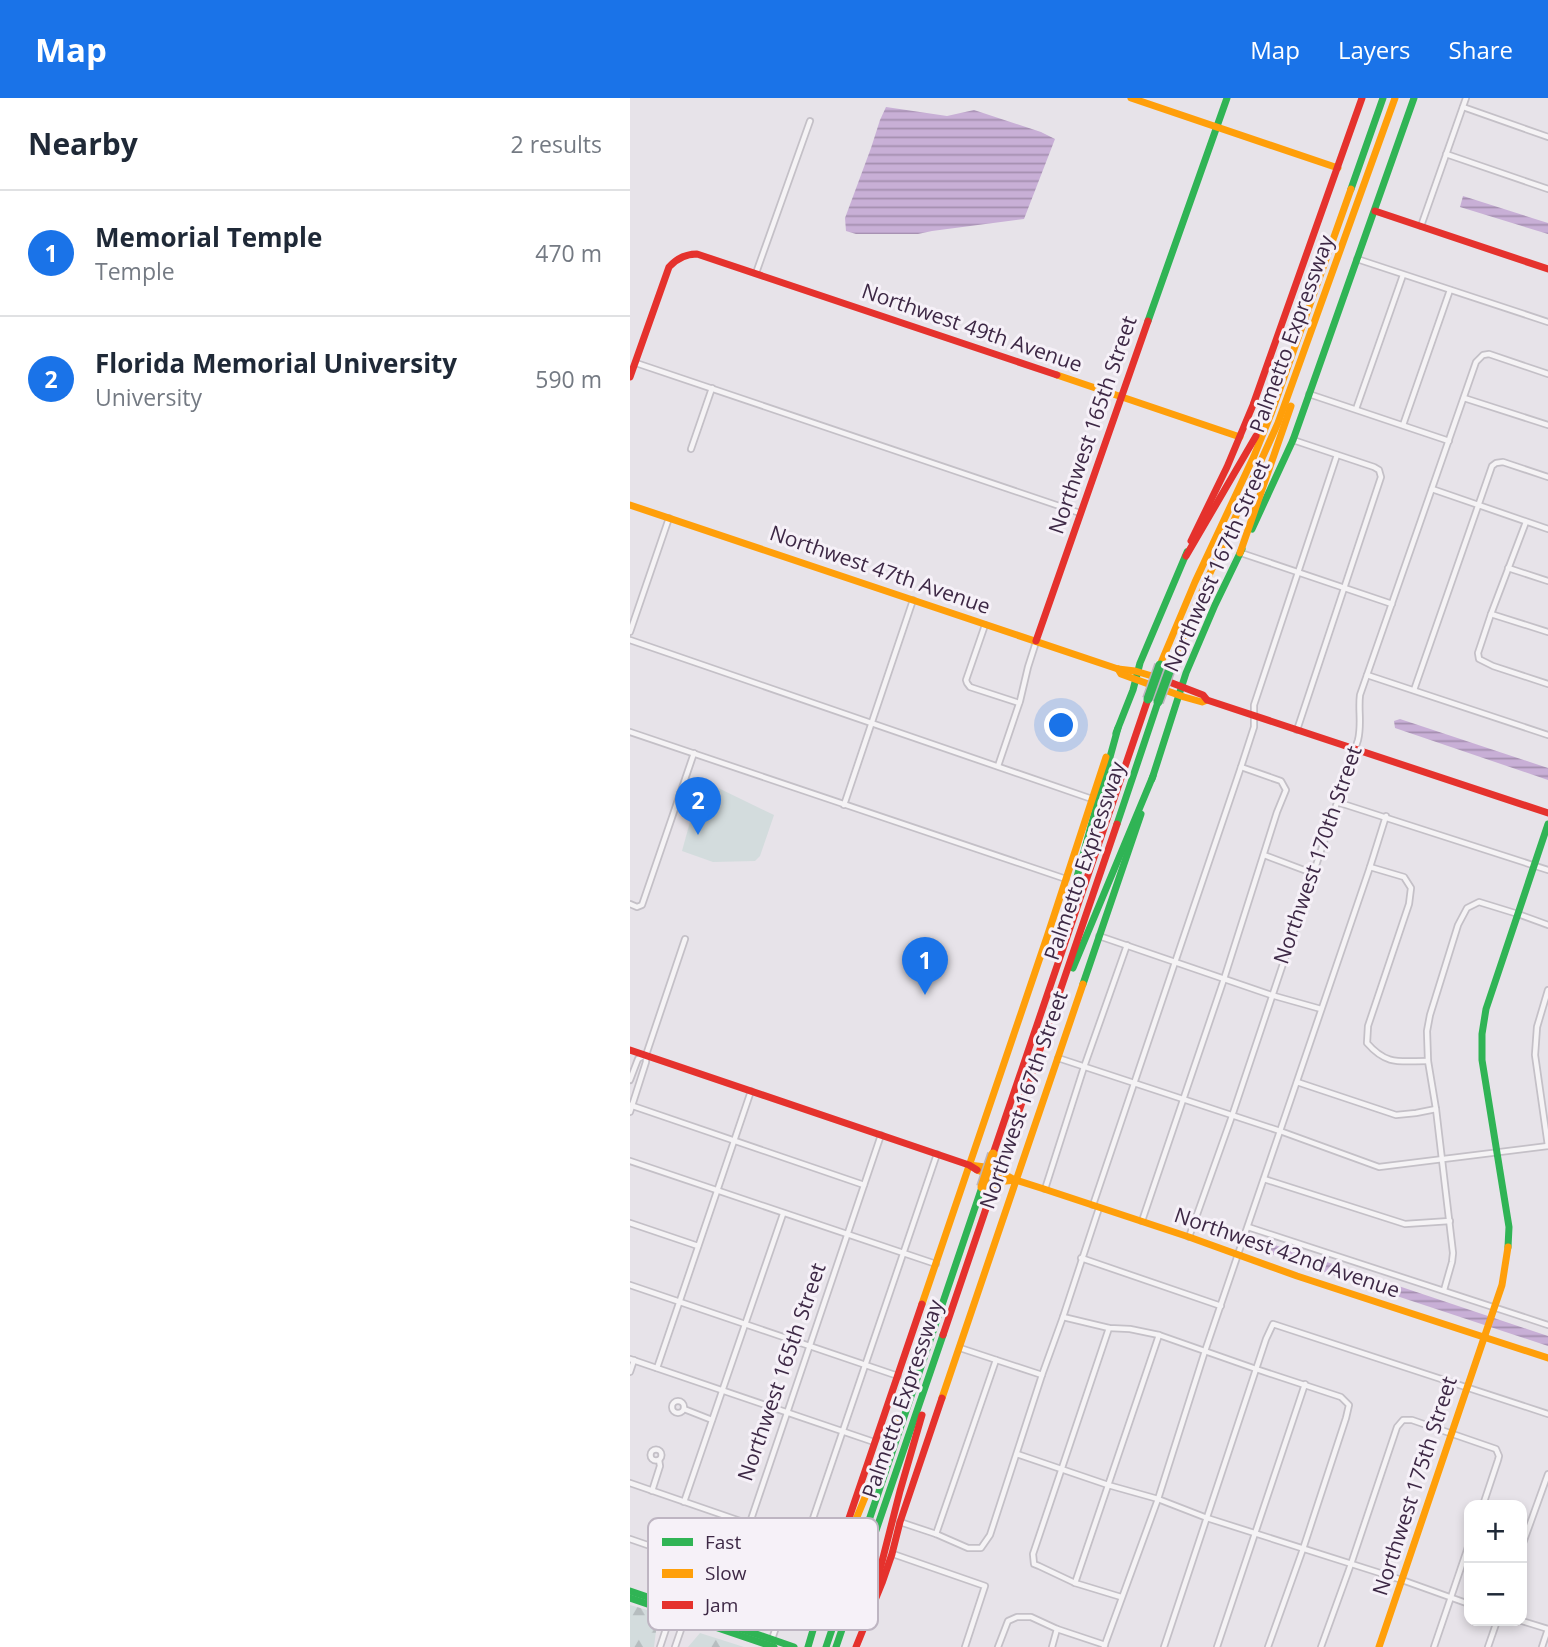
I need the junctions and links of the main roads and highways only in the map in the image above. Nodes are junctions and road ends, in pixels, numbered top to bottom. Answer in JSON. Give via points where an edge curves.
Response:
{"nodes":[{"id":1,"x":1131,"y":98,"type":"edge"},
{"id":2,"x":1227,"y":98,"type":"edge"},
{"id":3,"x":1362,"y":98,"type":"edge"},
{"id":4,"x":1383,"y":98,"type":"edge"},
{"id":5,"x":1395,"y":98,"type":"edge"},
{"id":6,"x":1414,"y":98,"type":"edge"},
{"id":7,"x":1217,"y":127,"type":"junction"},
{"id":8,"x":1338,"y":168,"type":"junction"},
{"id":9,"x":1374,"y":211,"type":"junction"},
{"id":10,"x":1548,"y":270,"type":"edge"},
{"id":11,"x":1307,"y":346,"type":"junction"},
{"id":12,"x":630,"y":377,"type":"edge"},
{"id":13,"x":1122,"y":397,"type":"junction"},
{"id":14,"x":1270,"y":414,"type":"junction"},
{"id":15,"x":1240,"y":437,"type":"junction"},
{"id":16,"x":630,"y":505,"type":"edge"},
{"id":17,"x":1240,"y":553,"type":"junction"},
{"id":18,"x":1186,"y":556,"type":"junction"},
{"id":19,"x":1042,"y":625,"type":"junction"},
{"id":20,"x":1036,"y":641,"type":"junction"},
{"id":21,"x":1058,"y":649,"type":"junction"},
{"id":22,"x":1165,"y":667,"type":"junction"},
{"id":23,"x":1137,"y":676,"type":"junction"},
{"id":24,"x":1180,"y":691,"type":"junction"},
{"id":25,"x":1153,"y":700,"type":"junction"},
{"id":26,"x":1118,"y":728,"type":"junction"},
{"id":27,"x":1153,"y":776,"type":"junction"},
{"id":28,"x":1548,"y":813,"type":"edge"},
{"id":29,"x":1548,"y":824,"type":"edge"},
{"id":30,"x":1057,"y":997,"type":"junction"},
{"id":31,"x":1045,"y":1002,"type":"junction"},
{"id":32,"x":630,"y":1050,"type":"edge"},
{"id":33,"x":998,"y":1156,"type":"junction"},
{"id":34,"x":969,"y":1165,"type":"junction"},
{"id":35,"x":1016,"y":1180,"type":"junction"},
{"id":36,"x":987,"y":1189,"type":"junction"},
{"id":37,"x":1483,"y":1336,"type":"junction"},
{"id":38,"x":1548,"y":1357,"type":"edge"},
{"id":39,"x":934,"y":1362,"type":"junction"},
{"id":40,"x":914,"y":1388,"type":"junction"},
{"id":41,"x":849,"y":1518,"type":"edge"},
{"id":42,"x":857,"y":1518,"type":"edge"},
{"id":43,"x":872,"y":1518,"type":"edge"},
{"id":44,"x":877,"y":1518,"type":"edge"},
{"id":45,"x":878,"y":1577,"type":"edge"},
{"id":46,"x":630,"y":1591,"type":"edge"},
{"id":47,"x":878,"y":1592,"type":"edge"},
{"id":48,"x":630,"y":1598,"type":"edge"},
{"id":49,"x":648,"y":1599,"type":"edge"},
{"id":50,"x":648,"y":1603,"type":"edge"},
{"id":51,"x":732,"y":1630,"type":"edge"},
{"id":52,"x":740,"y":1630,"type":"edge"},
{"id":53,"x":813,"y":1630,"type":"edge"},
{"id":54,"x":863,"y":1630,"type":"edge"},
{"id":55,"x":772,"y":1644,"type":"edge"},
{"id":56,"x":794,"y":1647,"type":"edge"},
{"id":57,"x":808,"y":1647,"type":"edge"},
{"id":58,"x":856,"y":1647,"type":"edge"},
{"id":59,"x":1379,"y":1647,"type":"edge"}],
"edges":[{"from":1,"to":7,"type":"main road"},
{"from":2,"to":7,"type":"main road","name":"Northwest 165th Street"},
{"from":3,"to":8,"type":"main road","name":"Northwest 167th Street"},
{"from":4,"to":14,"type":"main road","name":"Palmetto Expressway"},
{"from":5,"to":11,"type":"main road","name":"Palmetto Expressway"},
{"from":6,"to":9,"type":"main road","name":"Northwest 167th Street"},
{"from":7,"to":8,"type":"main road"},
{"from":7,"to":13,"type":"main road","name":"Northwest 165th Street"},
{"from":8,"to":15,"type":"main road","name":"Northwest 167th Street"},
{"from":9,"to":10,"type":"main road"},
{"from":9,"to":17,"type":"main road","name":"Northwest 167th Street","via":[[1293,440]]},
{"from":11,"to":17,"type":"main road","via":[[1301,376]]},
{"from":11,"to":22,"type":"main road","name":"Palmetto Expressway","via":[[1265,454]]},
{"from":12,"to":13,"type":"main road","name":"Northwest 49th Avenue","via":[[670,267],[678,257],[693,253]]},
{"from":13,"to":15,"type":"main road","name":"Northwest 49th Avenue"},
{"from":13,"to":19,"type":"main road","name":"Northwest 165th Street"},
{"from":14,"to":18,"type":"main road"},
{"from":14,"to":22,"type":"main road","name":"Palmetto Expressway","via":[[1195,582]]},
{"from":15,"to":18,"type":"main road","name":"Northwest 167th Street"},
{"from":16,"to":20,"type":"main road","name":"Northwest 47th Avenue"},
{"from":17,"to":24,"type":"main road","name":"Northwest 167th Street"},
{"from":18,"to":23,"type":"main road","name":"Northwest 167th Street"},
{"from":19,"to":20,"type":"main road","name":"Northwest 165th Street"},
{"from":19,"to":21,"type":"main road","via":[[1045,636]]},
{"from":20,"to":21,"type":"main road","name":"Northwest 47th Avenue"},
{"from":21,"to":23,"type":"main road","name":"Northwest 47th Avenue"},
{"from":22,"to":25,"type":"main road","name":"Palmetto Expressway","bridge":true},
{"from":23,"to":24,"type":"main road","name":"Northwest 47th Avenue"},
{"from":23,"to":26,"type":"main road","name":"Northwest 167th Street"},
{"from":24,"to":27,"type":"main road","name":"Northwest 167th Street"},
{"from":24,"to":28,"type":"main road","name":"Northwest 47th Avenue"},
{"from":25,"to":30,"type":"main road","name":"Palmetto Expressway"},
{"from":25,"to":31,"type":"main road","name":"Palmetto Expressway"},
{"from":26,"to":31,"type":"main road"},
{"from":26,"to":34,"type":"main road","name":"Northwest 167th Street"},
{"from":27,"to":30,"type":"main road"},
{"from":27,"to":35,"type":"main road","name":"Northwest 167th Street"},
{"from":29,"to":37,"type":"main road","name":"Northwest 175th Street","via":[[1486,1009],[1482,1034],[1482,1060],[1510,1227],[1504,1275]]},
{"from":30,"to":33,"type":"main road","name":"Palmetto Expressway"},
{"from":31,"to":33,"type":"main road","name":"Palmetto Expressway"},
{"from":32,"to":34,"type":"main road","name":"Northwest 42nd Avenue"},
{"from":33,"to":36,"type":"main road","name":"Palmetto Expressway","bridge":true},
{"from":34,"to":35,"type":"main road","name":"Northwest 42nd Avenue","via":[[978,1164]]},
{"from":34,"to":41,"type":"main road","name":"Northwest 167th Street"},
{"from":35,"to":37,"type":"main road","name":"Northwest 42nd Avenue"},
{"from":35,"to":47,"type":"main road","name":"Northwest 167th Street"},
{"from":36,"to":39,"type":"main road","name":"Palmetto Expressway"},
{"from":36,"to":40,"type":"main road","name":"Palmetto Expressway"},
{"from":37,"to":38,"type":"main road","name":"Northwest 42nd Avenue"},
{"from":37,"to":59,"type":"main road","name":"Northwest 175th Street"},
{"from":39,"to":44,"type":"main road","name":"Palmetto Expressway"},
{"from":39,"to":45,"type":"main road"},
{"from":40,"to":42,"type":"main road"},
{"from":40,"to":43,"type":"main road","name":"Palmetto Expressway"},
{"from":46,"to":49,"type":"main road"},
{"from":48,"to":50,"type":"main road"},
{"from":51,"to":55,"type":"main road"},
{"from":52,"to":55,"type":"main road"},
{"from":53,"to":57,"type":"main road","name":"Northwest 167th Street"},
{"from":54,"to":58,"type":"main road","name":"Northwest 167th Street"},
{"from":55,"to":56,"type":"main road"}]}
